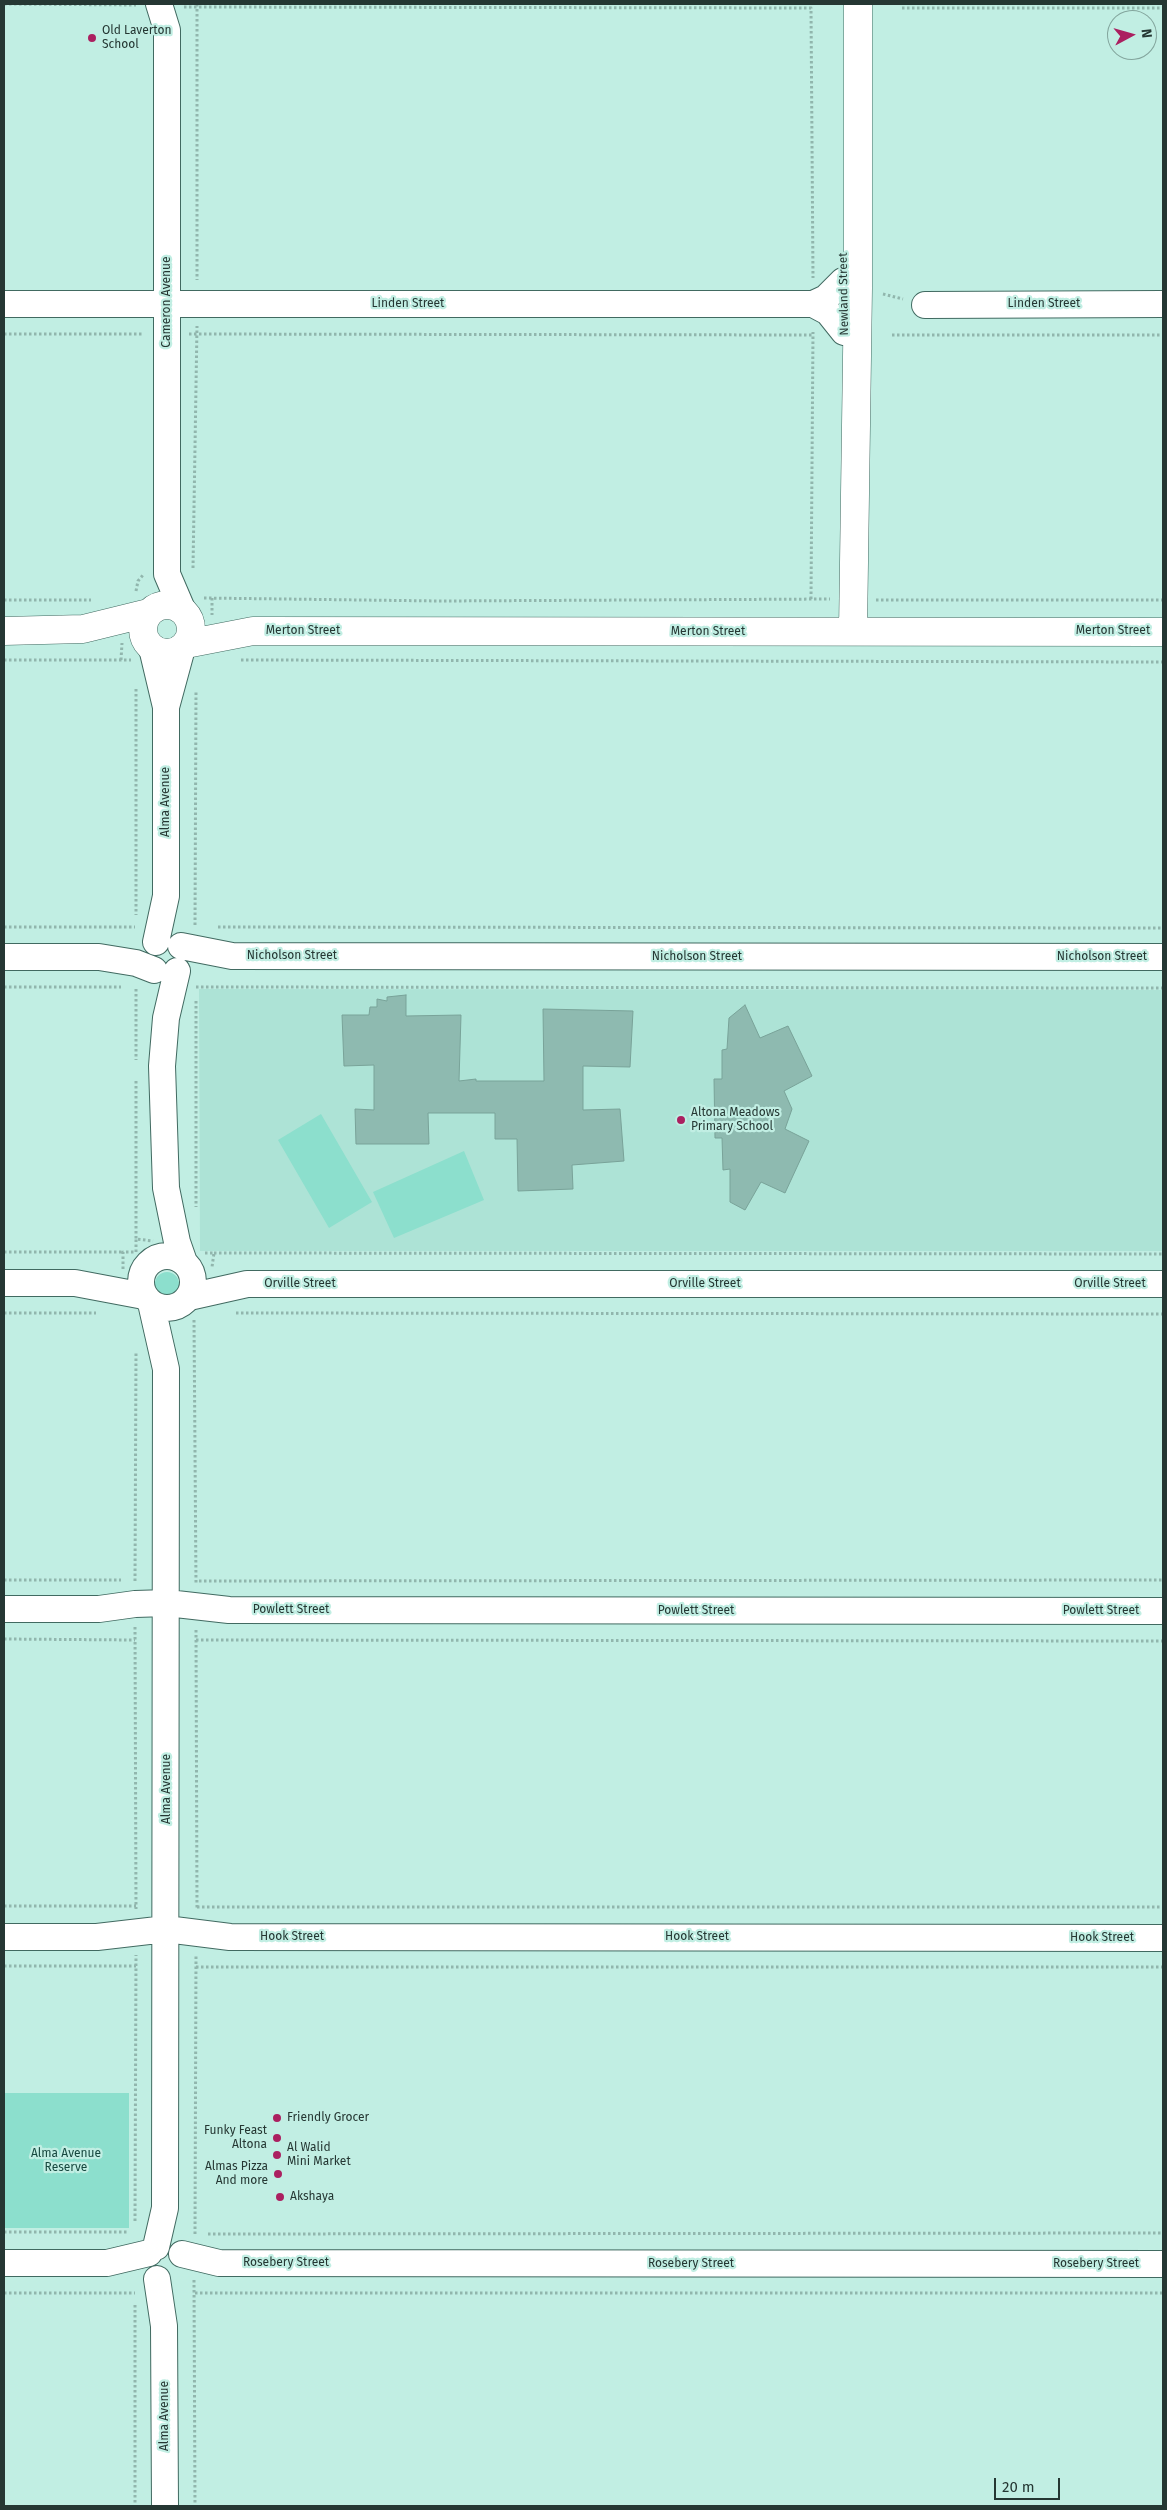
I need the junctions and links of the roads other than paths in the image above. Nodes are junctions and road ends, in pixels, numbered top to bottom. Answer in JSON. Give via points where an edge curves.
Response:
{"nodes":[{"id":1,"x":844,"y":4,"type":"edge"},
{"id":2,"x":858,"y":4,"type":"edge"},
{"id":3,"x":176,"y":9,"type":"edge"},
{"id":4,"x":850,"y":284,"type":"junction"},
{"id":5,"x":4,"y":304,"type":"edge"},
{"id":6,"x":167,"y":304,"type":"junction"},
{"id":7,"x":813,"y":304,"type":"junction"},
{"id":8,"x":925,"y":304,"type":"road end"},
{"id":9,"x":1163,"y":304,"type":"edge"},
{"id":10,"x":844,"y":332,"type":"junction"},
{"id":11,"x":167,"y":574,"type":"junction"},
{"id":12,"x":853,"y":592,"type":"junction"},
{"id":13,"x":145,"y":606,"type":"junction"},
{"id":14,"x":199,"y":607,"type":"junction"},
{"id":15,"x":83,"y":630,"type":"junction"},
{"id":16,"x":4,"y":631,"type":"edge"},
{"id":17,"x":252,"y":631,"type":"junction"},
{"id":18,"x":853,"y":631,"type":"junction"},
{"id":19,"x":1163,"y":632,"type":"edge"},
{"id":20,"x":184,"y":646,"type":"junction"},
{"id":21,"x":145,"y":650,"type":"junction"},
{"id":22,"x":166,"y":707,"type":"junction"},
{"id":23,"x":4,"y":956,"type":"edge"},
{"id":24,"x":169,"y":956,"type":"junction"},
{"id":25,"x":1163,"y":957,"type":"edge"},
{"id":26,"x":171,"y":1266,"type":"junction"},
{"id":27,"x":4,"y":1283,"type":"edge"},
{"id":28,"x":75,"y":1283,"type":"junction"},
{"id":29,"x":1163,"y":1284,"type":"edge"},
{"id":30,"x":148,"y":1300,"type":"junction"},
{"id":31,"x":166,"y":1370,"type":"junction"},
{"id":32,"x":4,"y":1609,"type":"edge"},
{"id":33,"x":167,"y":1610,"type":"junction"},
{"id":34,"x":1163,"y":1611,"type":"edge"},
{"id":35,"x":4,"y":1936,"type":"edge"},
{"id":36,"x":166,"y":1936,"type":"junction"},
{"id":37,"x":1163,"y":1938,"type":"edge"},
{"id":38,"x":4,"y":2263,"type":"edge"},
{"id":39,"x":168,"y":2263,"type":"junction"},
{"id":40,"x":1163,"y":2264,"type":"edge"},
{"id":41,"x":165,"y":2506,"type":"edge"}],
"edges":[{"from":1,"to":4,"type":"street","name":"Newland Street"},
{"from":2,"to":4,"type":"street","name":"Newland Street"},
{"from":3,"to":6,"type":"street","name":"Cameron Avenue"},
{"from":4,"to":7,"type":"street"},
{"from":4,"to":10,"type":"street","name":"Newland Street"},
{"from":4,"to":12,"type":"street","name":"Newland Street"},
{"from":5,"to":6,"type":"street","name":"Linden Street"},
{"from":6,"to":7,"type":"street","name":"Linden Street"},
{"from":6,"to":11,"type":"street","name":"Cameron Avenue"},
{"from":7,"to":10,"type":"street","via":[[828,312]]},
{"from":8,"to":9,"type":"street","name":"Linden Street"},
{"from":10,"to":12,"type":"street","name":"Newland Street"},
{"from":11,"to":13,"type":"street","name":"Cameron Avenue"},
{"from":11,"to":14,"type":"street","name":"Cameron Avenue"},
{"from":12,"to":18,"type":"street","name":"Newland Street"},
{"from":13,"to":14,"type":"street","name":"Merton Street"},
{"from":13,"to":15,"type":"street"},
{"from":13,"to":21,"type":"street"},
{"from":14,"to":17,"type":"street","name":"Merton Street"},
{"from":14,"to":20,"type":"street","via":[[189,618],[192,631]]},
{"from":15,"to":16,"type":"street"},
{"from":15,"to":21,"type":"street","via":[[122,639]]},
{"from":17,"to":18,"type":"street","name":"Merton Street"},
{"from":17,"to":20,"type":"street","name":"Merton Street"},
{"from":18,"to":19,"type":"street","name":"Merton Street"},
{"from":20,"to":21,"type":"street","name":"Merton Street","via":[[167,654]]},
{"from":20,"to":22,"type":"street","name":"Alma Avenue"},
{"from":21,"to":22,"type":"street","name":"Alma Avenue"},
{"from":22,"to":24,"type":"street","name":"Alma Avenue"},
{"from":23,"to":24,"type":"street","name":"Nicholson Street","via":[[99,957],[136,963]]},
{"from":24,"to":25,"type":"street","name":"Nicholson Street"},
{"from":24,"to":26,"type":"street","name":"Alma Avenue","via":[[162,1066]]},
{"from":26,"to":28,"type":"street","name":"Orville Street"},
{"from":26,"to":29,"type":"street","name":"Orville Street","via":[[247,1284]]},
{"from":26,"to":30,"type":"street","name":"Alma Avenue","via":[[140,1281]]},
{"from":26,"to":30,"type":"street","name":"Orville Street","via":[[167,1309]]},
{"from":26,"to":31,"type":"street","name":"Alma Avenue"},
{"from":27,"to":28,"type":"street","name":"Orville Street"},
{"from":28,"to":30,"type":"street","name":"Orville Street"},
{"from":30,"to":31,"type":"street","name":"Alma Avenue"},
{"from":31,"to":33,"type":"street","name":"Alma Avenue"},
{"from":32,"to":33,"type":"street","name":"Powlett Street"},
{"from":33,"to":34,"type":"street","name":"Powlett Street"},
{"from":33,"to":36,"type":"street","name":"Alma Avenue"},
{"from":35,"to":36,"type":"street","name":"Hook Street","via":[[98,1937],[136,1947]]},
{"from":36,"to":37,"type":"street","name":"Hook Street"},
{"from":36,"to":39,"type":"street","name":"Alma Avenue","via":[[165,2208]]},
{"from":38,"to":39,"type":"street","name":"Rosebery Street"},
{"from":39,"to":40,"type":"street","name":"Rosebery Street"},
{"from":39,"to":41,"type":"street","name":"Alma Avenue","via":[[164,2326]]}]}
